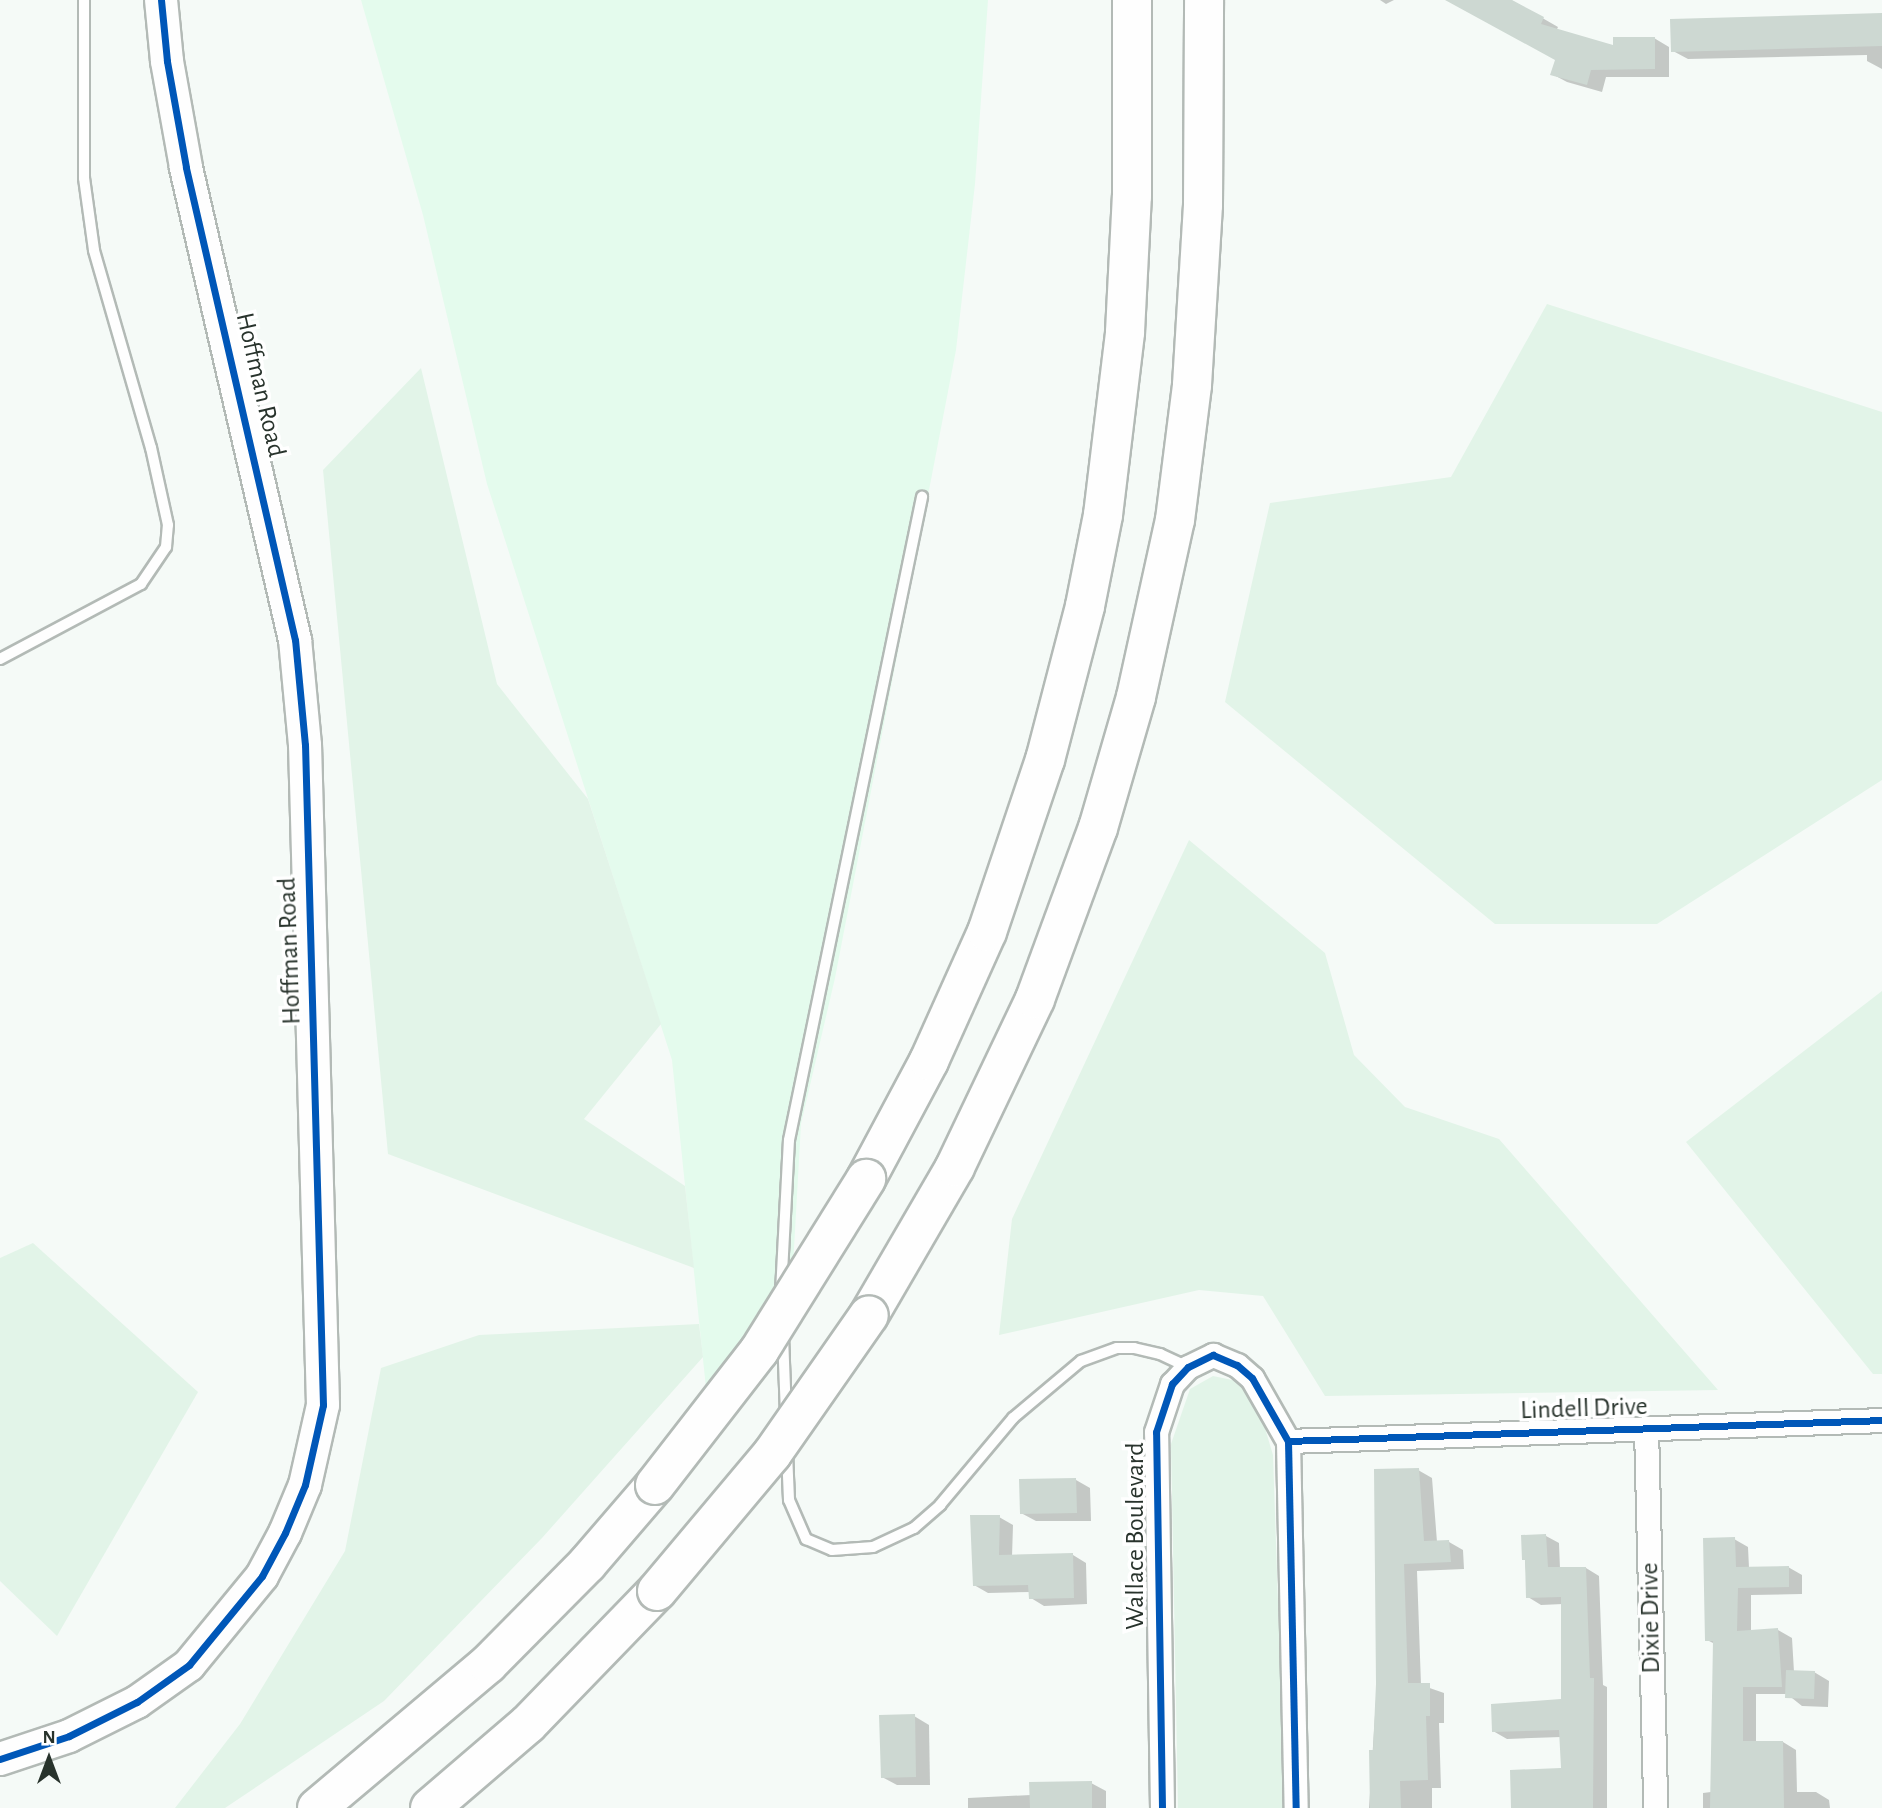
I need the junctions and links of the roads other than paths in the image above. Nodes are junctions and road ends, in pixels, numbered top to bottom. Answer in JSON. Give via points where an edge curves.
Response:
{"nodes":[{"id":1,"x":84,"y":0,"type":"edge"},
{"id":2,"x":161,"y":0,"type":"edge"},
{"id":3,"x":1132,"y":0,"type":"edge"},
{"id":4,"x":1204,"y":0,"type":"edge"},
{"id":5,"x":922,"y":497,"type":"dead end"},
{"id":6,"x":0,"y":659,"type":"edge"},
{"id":7,"x":1188,"y":1367,"type":"junction"},
{"id":8,"x":1882,"y":1420,"type":"edge"},
{"id":9,"x":1646,"y":1428,"type":"junction"},
{"id":10,"x":1288,"y":1441,"type":"junction"},
{"id":11,"x":0,"y":1759,"type":"edge"},
{"id":12,"x":317,"y":1808,"type":"edge"},
{"id":13,"x":430,"y":1808,"type":"edge"},
{"id":14,"x":1162,"y":1808,"type":"edge"},
{"id":15,"x":1296,"y":1808,"type":"edge"},
{"id":16,"x":1655,"y":1808,"type":"edge"}],
"edges":[{"from":1,"to":6,"type":"lane","via":[[84,178],[94,250],[153,458],[168,525],[166,547],[141,584]]},
{"from":2,"to":11,"type":"street","name":"Hoffman Road","via":[[186,167],[295,640],[306,759],[323,1405],[305,1485],[285,1533],[262,1576],[189,1665],[136,1702],[69,1736]]},
{"from":3,"to":12,"type":"highway","bridge":true,"via":[[1127,310],[1106,493],[1085,606],[1032,803],[987,932],[929,1061],[866,1180],[759,1351],[655,1485],[594,1556],[488,1664]]},
{"from":4,"to":13,"type":"highway","bridge":true,"via":[[1203,205],[1192,385],[1173,531],[1136,697],[1098,828],[1035,999],[955,1167],[869,1315],[772,1454],[657,1591],[528,1724]]},
{"from":5,"to":7,"type":"lane","via":[[789,1140],[780,1264],[789,1500],[796,1523],[815,1545],[832,1550],[873,1547],[893,1540],[940,1505],[1013,1418],[1070,1368],[1117,1348],[1147,1350]]},
{"from":7,"to":10,"type":"street","via":[[1213,1355],[1237,1365],[1261,1390]]},
{"from":7,"to":14,"type":"street","name":"Wallace Boulevard","via":[[1161,1408],[1154,1452]]},
{"from":8,"to":9,"type":"street","name":"Lindell Drive"},
{"from":9,"to":10,"type":"street","name":"Lindell Drive"},
{"from":9,"to":16,"type":"street","name":"Dixie Drive"},
{"from":10,"to":15,"type":"street"}]}
